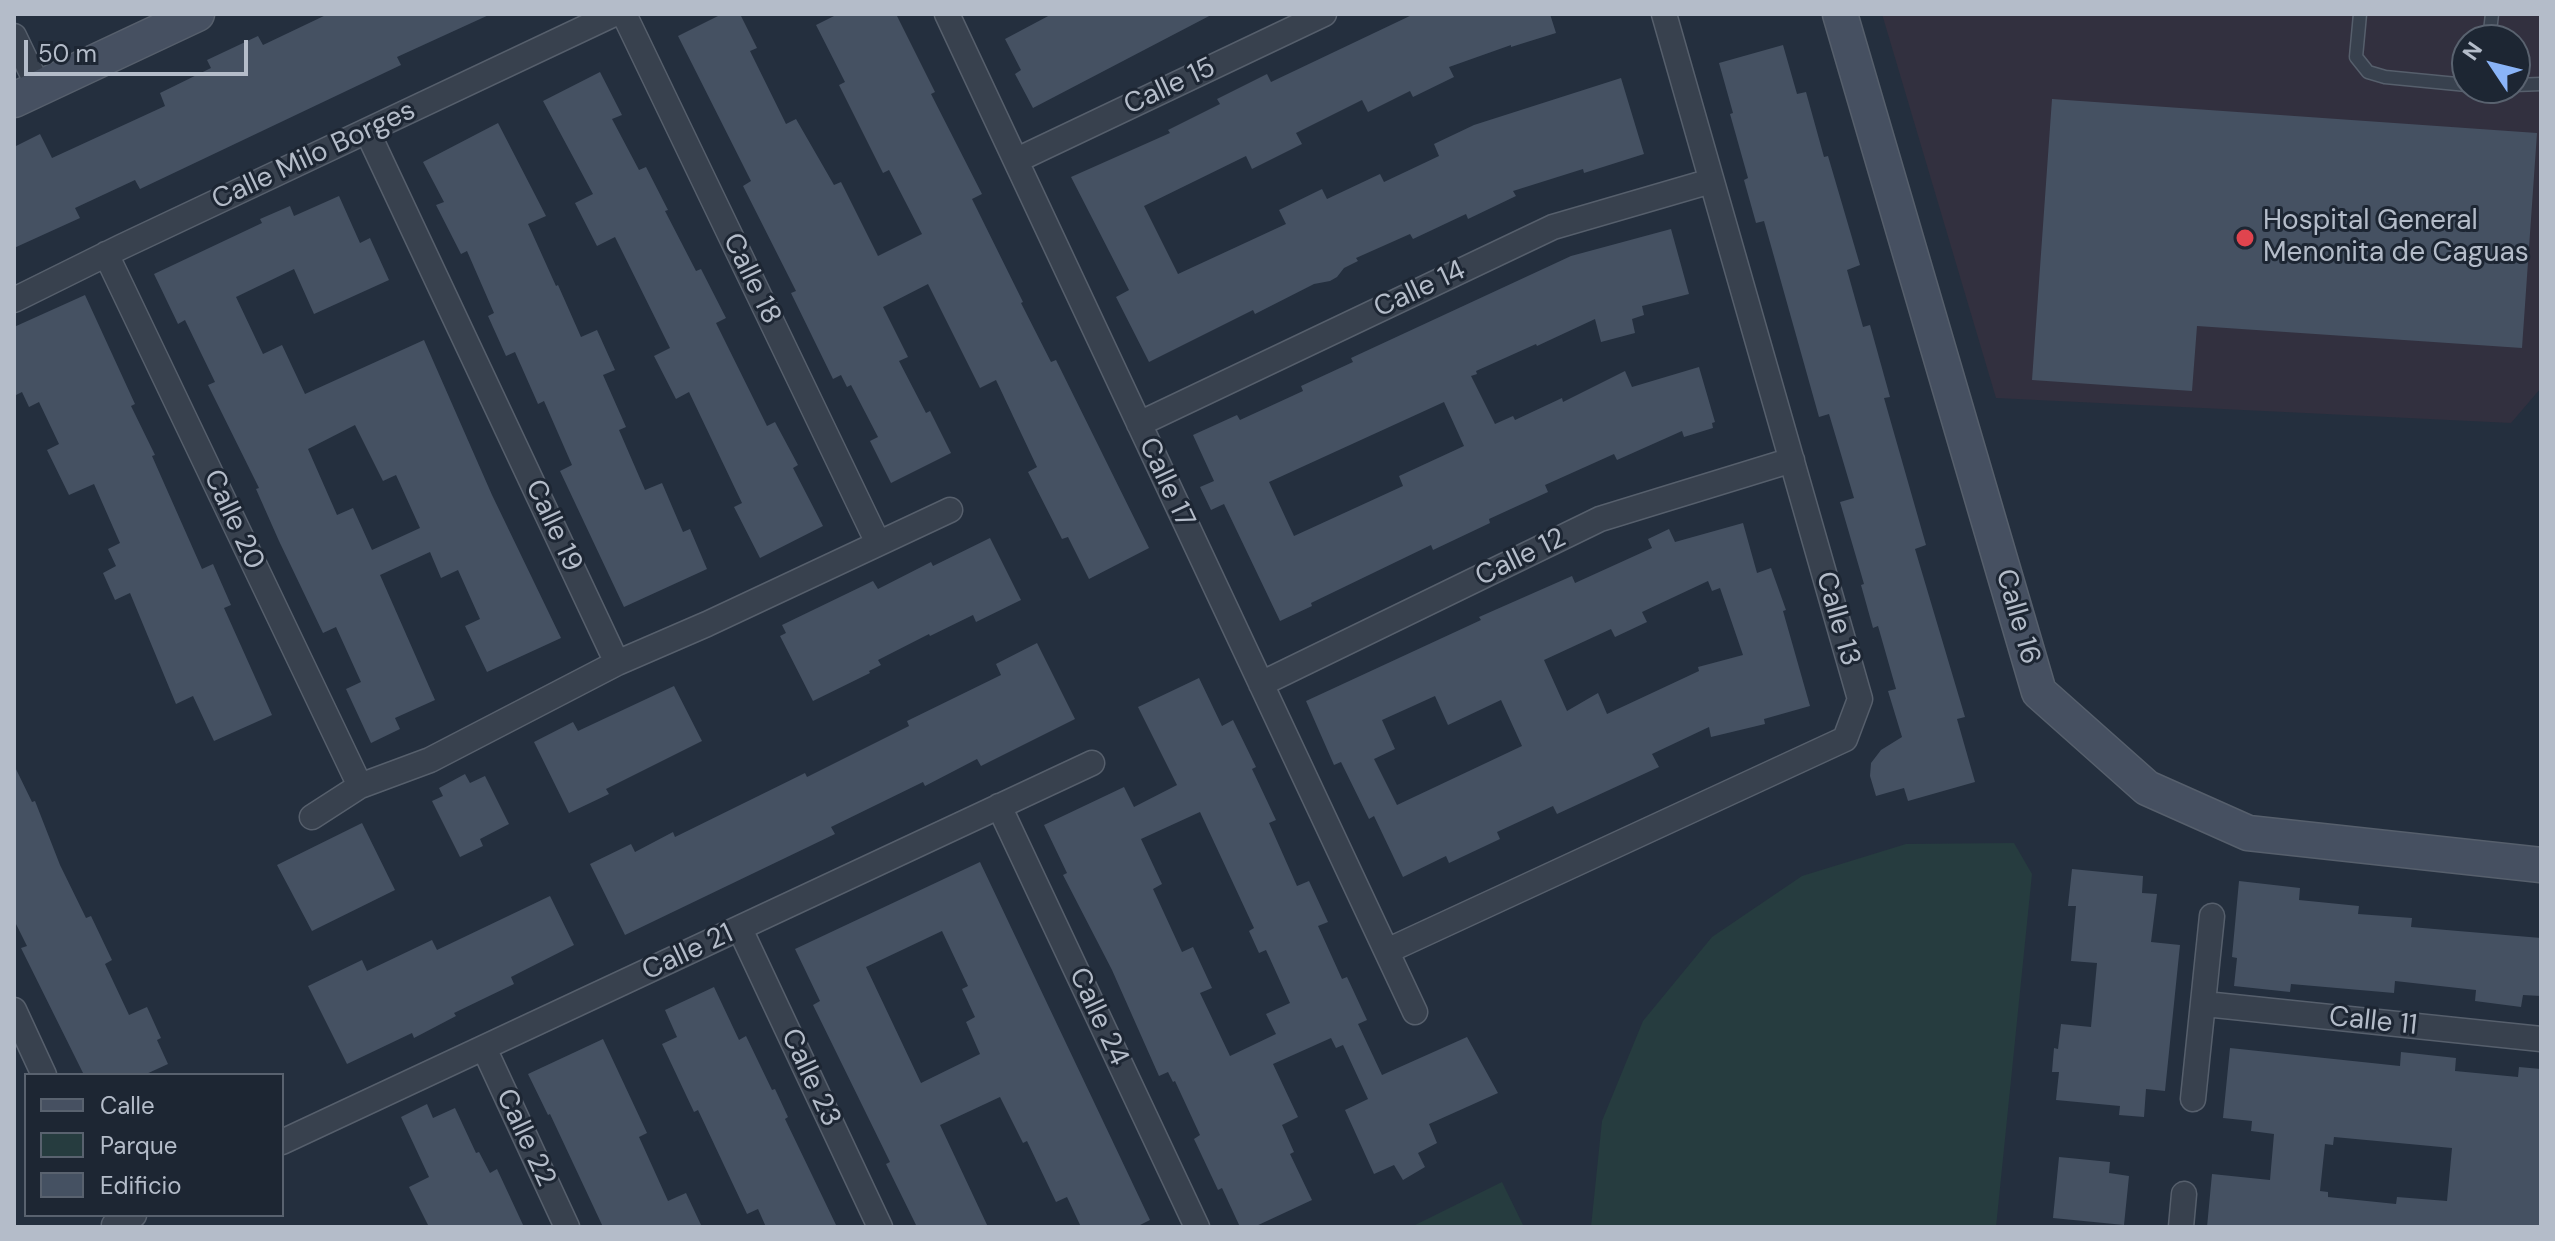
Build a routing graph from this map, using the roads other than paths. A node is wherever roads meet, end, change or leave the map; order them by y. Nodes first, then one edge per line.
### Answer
1 (197, 14) edge
2 (614, 14) edge
3 (624, 14) edge
4 (947, 14) edge
5 (1324, 14) edge
6 (1664, 14) edge
7 (1840, 14) edge
8 (2360, 14) edge
9 (14, 36) edge
10 (2451, 83) edge
11 (26, 94) edge
12 (367, 131) junction
13 (1017, 160) junction
14 (1711, 181) junction
15 (106, 254) junction
16 (14, 300) edge
17 (1139, 424) junction
18 (1792, 460) junction
19 (950, 510) dead end
20 (878, 543) junction
21 (617, 663) junction
22 (1261, 684) junction
23 (1092, 763) dead end
24 (360, 786) junction
25 (999, 806) junction
26 (312, 817) dead end
27 (2541, 865) edge
28 (2212, 916) dead end
29 (740, 929) junction
30 (1387, 951) junction
31 (2205, 1004) junction
32 (14, 1010) edge
33 (1415, 1012) dead end
34 (2541, 1039) edge
35 (484, 1048) junction
36 (43, 1073) edge
37 (2193, 1099) dead end
38 (284, 1141) edge
39 (2184, 1194) dead end
40 (567, 1227) edge
41 (880, 1227) edge
42 (1197, 1227) edge
43 (2181, 1227) edge

1 - 11 street
2 - 12 street, Calle Milo Borges
3 - 20 street, Calle 18
4 - 13 street, Calle 17
5 - 13 street, Calle 15
6 - 14 street, Calle 13
7 - 27 street, Calle 16
8 - 10 lane
9 - 11 street
12 - 15 street, Calle Milo Borges
12 - 21 street, Calle 19
13 - 17 street, Calle 17
14 - 17 street, Calle 14
14 - 18 street, Calle 13
15 - 16 street, Calle Milo Borges
15 - 24 street, Calle 20
17 - 22 street, Calle 17
18 - 22 street, Calle 12
18 - 30 street, Calle 13
19 - 20 street
20 - 21 street
21 - 24 street
22 - 30 street, Calle 17
23 - 25 street, Calle 21
24 - 26 street
25 - 29 street, Calle 21
25 - 42 street, Calle 24
28 - 31 street
29 - 35 street, Calle 21
29 - 41 street, Calle 23
30 - 33 street, Calle 17
31 - 34 street, Calle 11
31 - 37 street
32 - 36 street
35 - 38 street, Calle 21
35 - 40 street, Calle 22
39 - 43 street

